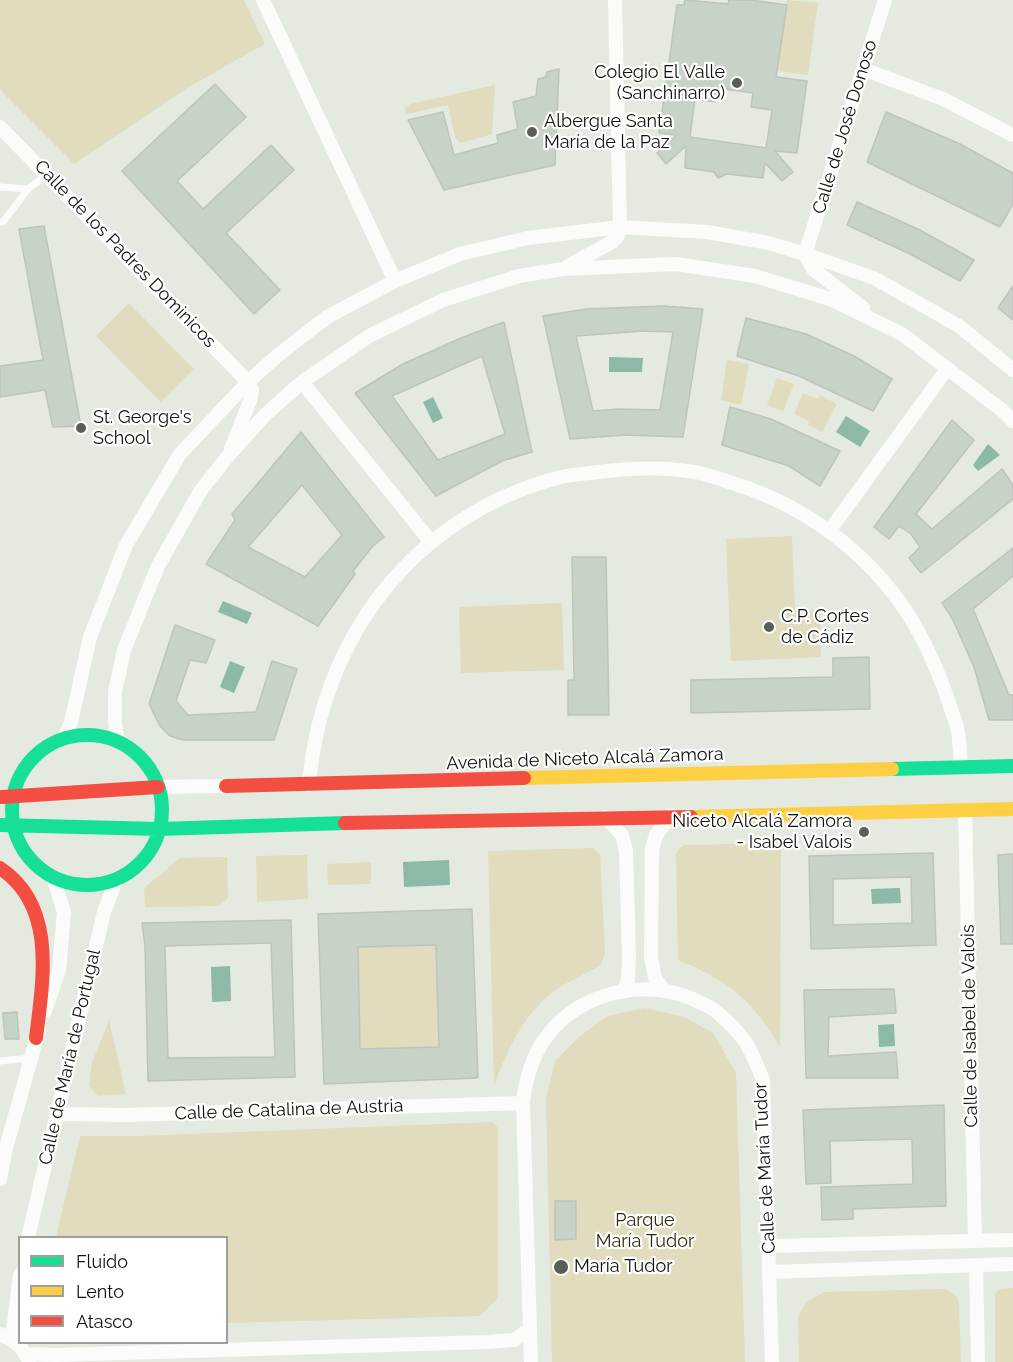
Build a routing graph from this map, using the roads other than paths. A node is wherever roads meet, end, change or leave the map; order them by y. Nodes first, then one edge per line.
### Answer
1 (263, 0) edge
2 (615, 0) edge
3 (885, 0) edge
4 (863, 69) junction
5 (0, 126) edge
6 (1013, 135) edge
7 (47, 174) junction
8 (0, 187) edge
9 (28, 189) junction
10 (0, 222) edge
11 (620, 227) junction
12 (806, 254) junction
13 (563, 269) junction
14 (395, 281) junction
15 (902, 334) junction
16 (947, 369) junction
17 (1013, 370) edge
18 (248, 382) junction
19 (302, 382) junction
20 (1013, 421) edge
21 (228, 456) junction
22 (830, 530) junction
23 (431, 542) junction
24 (64, 738) junction
25 (118, 741) junction
26 (1013, 766) edge
27 (961, 767) junction
28 (309, 785) junction
29 (158, 787) junction
30 (6, 798) edge
31 (1013, 809) edge
32 (965, 811) junction
33 (670, 816) junction
34 (605, 817) junction
35 (7, 826) edge
36 (159, 830) junction
37 (0, 868) edge
38 (53, 877) junction
39 (117, 878) junction
40 (663, 989) junction
41 (624, 991) junction
42 (36, 1038) junction
43 (33, 1058) junction
44 (0, 1061) edge
45 (523, 1104) junction
46 (56, 1114) junction
47 (0, 1179) edge
48 (28, 1236) edge
49 (975, 1240) junction
50 (1013, 1240) edge
51 (770, 1246) junction
52 (1013, 1264) edge
53 (976, 1265) junction
54 (770, 1272) junction
55 (18, 1284) edge
56 (530, 1329) junction
57 (6, 1336) edge
58 (27, 1358) edge
59 (531, 1362) edge
60 (772, 1362) edge
61 (978, 1362) edge

1 - 14 street
2 - 11 street
3 - 4 street, Calle de José Donoso
4 - 6 street
4 - 12 street, Calle de José Donoso
5 - 7 street, Calle de los Padres Dominicos
7 - 9 lane
7 - 18 street, Calle de los Padres Dominicos
8 - 9 lane
9 - 10 lane
11 - 12 street
11 - 13 street
11 - 14 street
12 - 15 street
12 - 17 street
13 - 15 street
13 - 19 street
14 - 18 street
15 - 16 street
16 - 20 street
16 - 22 street
18 - 21 street
18 - 24 street
19 - 21 street
19 - 23 street
21 - 25 street
22 - 23 street
22 - 27 street
23 - 28 street
24 - 25 street
24 - 30 street
25 - 29 street
26 - 27 street, Avenida de Niceto Alcalá Zamora
27 - 28 street, Avenida de Niceto Alcalá Zamora
28 - 29 street, Avenida de Niceto Alcalá Zamora
29 - 30 street, Avenida de Niceto Alcalá Zamora
29 - 36 street
30 - 35 street
31 - 32 street
32 - 33 street
32 - 49 street, Calle de Isabel de Valois
33 - 34 street
33 - 40 street
34 - 36 street
34 - 41 street
35 - 36 street
35 - 38 street
36 - 39 street
37 - 42 street
38 - 39 street
38 - 42 street, Calle de María de Portugal
39 - 46 street, Calle de María de Portugal
40 - 41 street, Calle de María Tudor
40 - 51 street, Calle de María Tudor
41 - 45 street, Calle de María Tudor
42 - 43 street, Calle de María de Portugal
43 - 44 lane
43 - 47 street, Calle de María de Portugal
45 - 46 street, Calle de Catalina de Austria
45 - 56 street, Calle de María Tudor
46 - 48 street, Calle de María de Portugal
49 - 50 street
49 - 51 street
51 - 54 street, Calle de María Tudor
52 - 53 street
53 - 54 street
53 - 61 street
54 - 60 street, Calle de María Tudor
55 - 57 street
56 - 58 street
56 - 59 street, Calle de María Tudor
57 - 58 street

